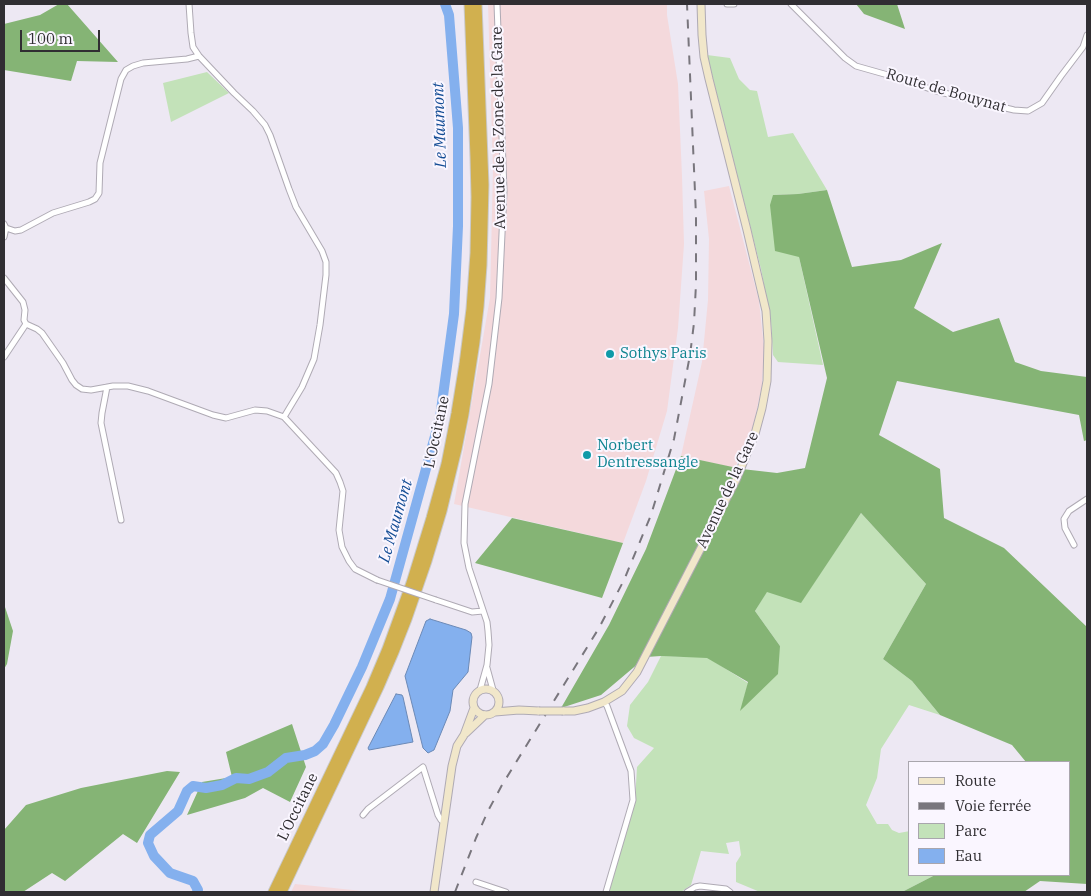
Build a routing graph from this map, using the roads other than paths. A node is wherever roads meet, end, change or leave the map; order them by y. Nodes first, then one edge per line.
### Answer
1 (189, 4) edge
2 (469, 4) edge
3 (477, 4) edge
4 (497, 4) edge
5 (701, 4) edge
6 (727, 4) edge
7 (734, 4) edge
8 (792, 4) edge
9 (1087, 35) edge
10 (199, 56) junction
11 (5, 226) edge
12 (4, 237) edge
13 (4, 278) edge
14 (26, 324) junction
15 (4, 358) edge
16 (108, 387) junction
17 (284, 416) junction
18 (1087, 498) edge
19 (121, 520) dead end
20 (1074, 545) dead end
21 (484, 611) junction
22 (487, 665) junction
23 (480, 690) junction
24 (493, 690) junction
25 (499, 701) junction
26 (604, 702) junction
27 (474, 708) junction
28 (519, 710) junction
29 (495, 712) junction
30 (485, 715) junction
31 (464, 735) junction
32 (363, 815) dead end
33 (443, 821) junction
34 (476, 882) dead end
35 (273, 892) edge
36 (282, 892) edge
37 (434, 892) edge
38 (506, 892) edge
39 (606, 892) edge
40 (687, 892) edge
41 (730, 892) edge

1 - 10 street
2 - 35 highway, L'Occitane
3 - 36 highway, L'Occitane
4 - 21 street, Avenue de la Zone de la Gare
5 - 26 street, Avenue de la Gare
6 - 7 street
8 - 9 street, Route de Bouynat
10 - 11 street
10 - 17 street
11 - 12 street
13 - 14 street
14 - 15 street
14 - 16 street
16 - 17 street
16 - 19 street
17 - 21 street, bridge
18 - 20 street
21 - 22 street, Avenue de la Zone de la Gare
22 - 23 street, Avenue de la Zone de la Gare
22 - 24 street, Avenue de la Zone de la Gare
23 - 24 street
23 - 27 street
24 - 25 street
25 - 28 street
25 - 29 street
26 - 28 street, Avenue de la Gare, bridge
26 - 39 street
27 - 30 street
27 - 31 street
28 - 29 street
29 - 30 street
30 - 31 street
31 - 33 street
32 - 33 street
33 - 37 street
34 - 38 street
40 - 41 street

